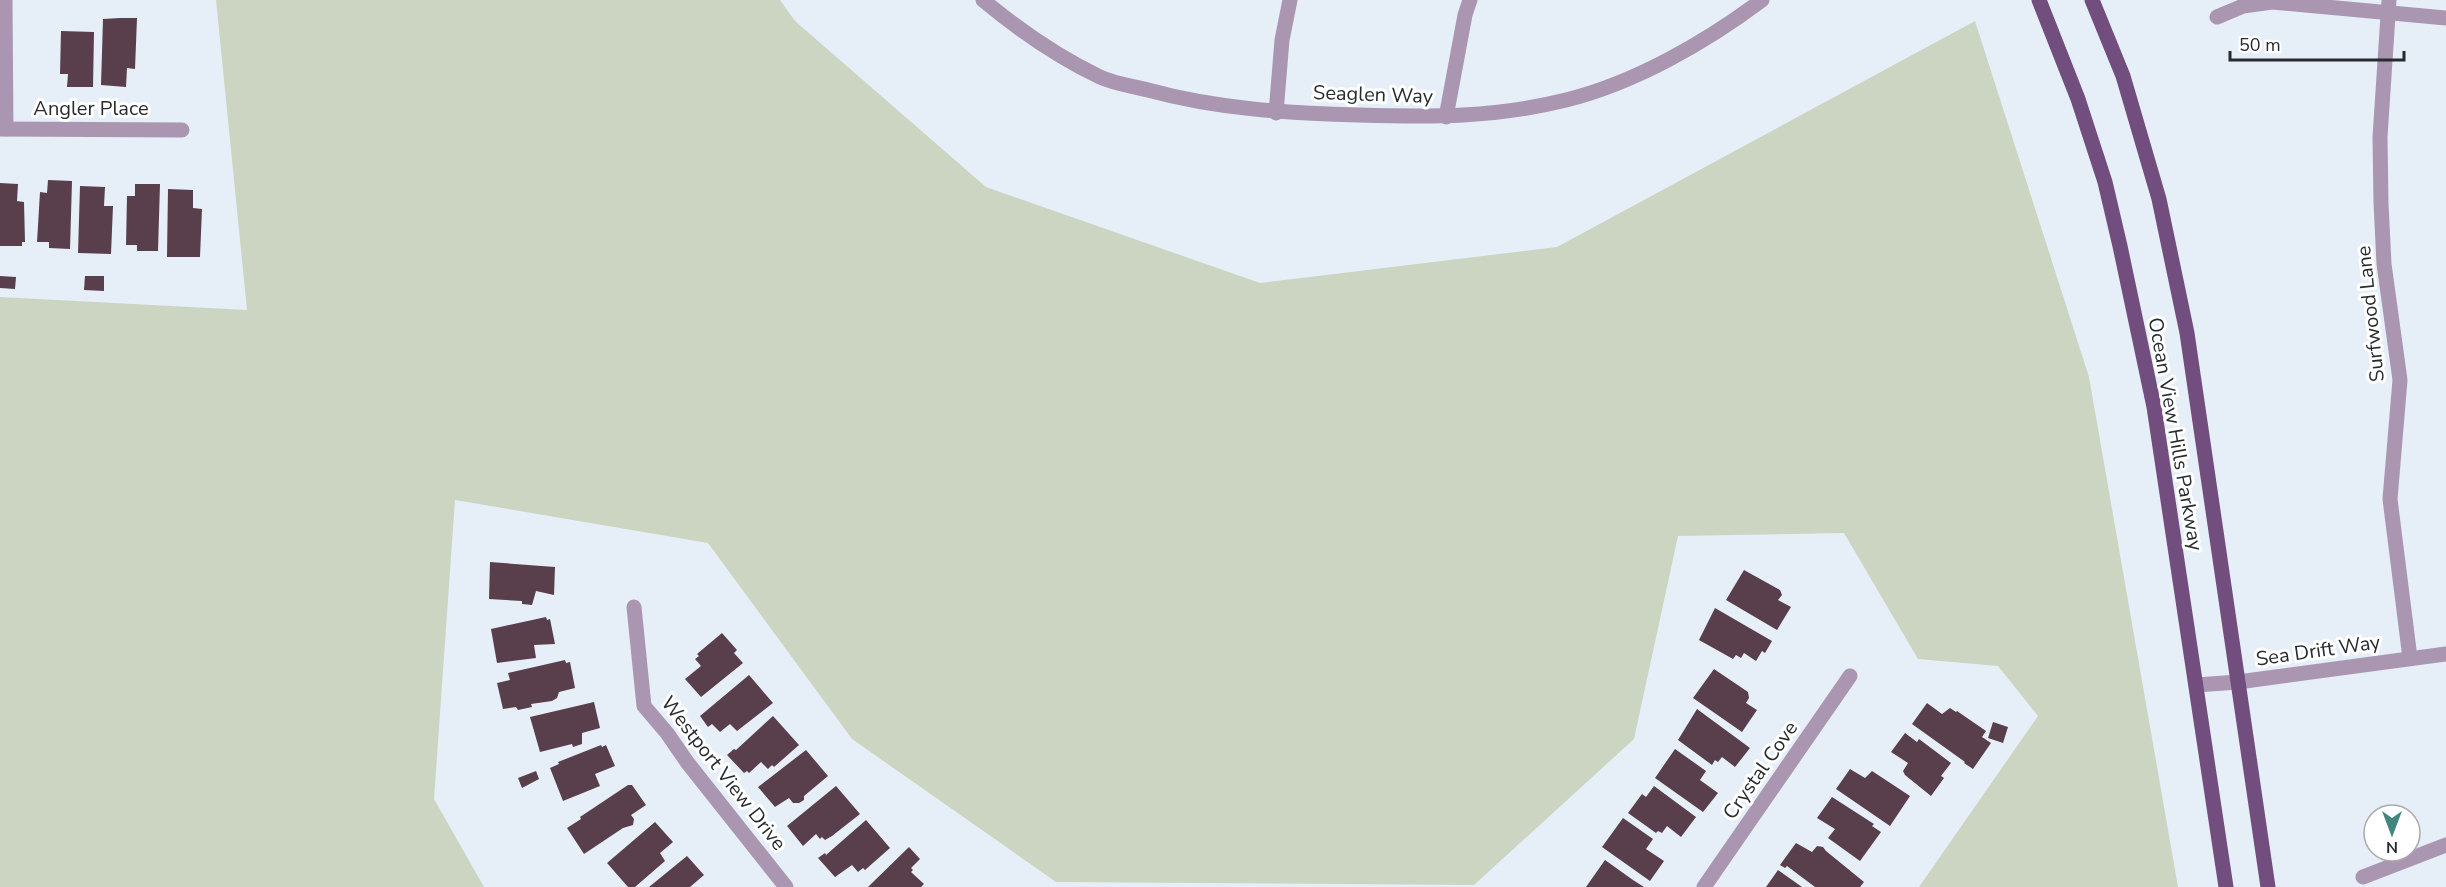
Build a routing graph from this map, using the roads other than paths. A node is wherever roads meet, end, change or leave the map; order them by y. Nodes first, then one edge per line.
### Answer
1 (5, 0) edge
2 (983, 0) edge
3 (1290, 0) edge
4 (1470, 0) edge
5 (1762, 0) edge
6 (2039, 0) edge
7 (2092, 0) edge
8 (2389, 7) edge
9 (2217, 17) dead end
10 (2446, 18) edge
11 (1276, 113) junction
12 (1446, 117) junction
13 (3, 129) edge
14 (182, 130) dead end
15 (634, 607) dead end
16 (2446, 654) edge
17 (2410, 658) junction
18 (1850, 676) dead end
19 (2238, 682) junction
20 (2196, 685) junction
21 (2446, 845) edge
22 (2363, 877) dead end
23 (786, 887) edge
24 (1704, 887) edge
25 (2226, 887) edge
26 (2268, 887) edge

1 - 13 street
2 - 11 street, Seaglen Way
3 - 11 street
4 - 12 street
5 - 12 street, Seaglen Way
6 - 20 main road, Ocean View Hills Parkway
7 - 19 main road, Ocean View Hills Parkway
8 - 9 street
8 - 10 street
8 - 17 street, Surfwood Lane
11 - 12 street, Seaglen Way
13 - 14 street, Angler Place
15 - 23 street, Westport View Drive
16 - 17 street, Sea Drift Way
17 - 19 street, Sea Drift Way
18 - 24 street, Crystal Cove
19 - 20 street, Sea Drift Way
19 - 26 main road, Ocean View Hills Parkway
20 - 25 main road, Ocean View Hills Parkway
21 - 22 street

